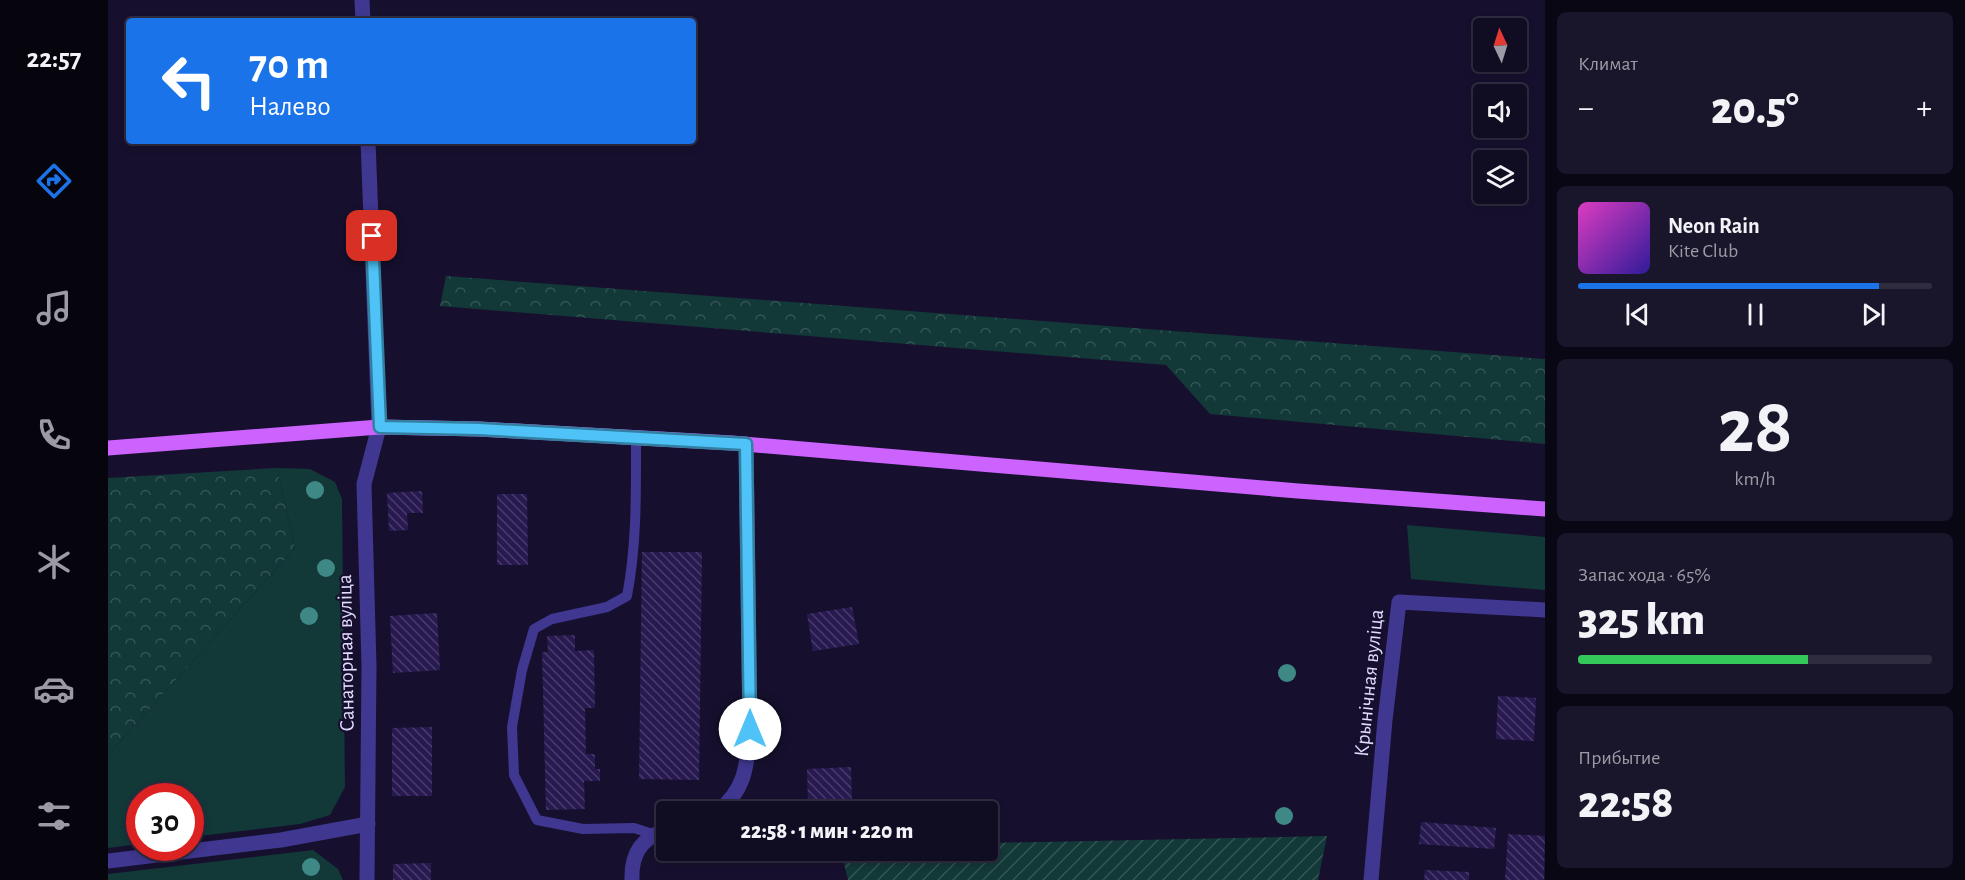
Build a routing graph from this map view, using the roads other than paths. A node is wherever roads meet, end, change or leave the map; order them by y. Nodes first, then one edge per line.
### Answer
1 (362, 0) edge
2 (363, 18) edge
3 (368, 144) edge
4 (380, 427) junction
5 (636, 438) junction
6 (746, 444) junction
7 (108, 448) edge
8 (1545, 509) edge
9 (1545, 610) edge
10 (731, 801) edge
11 (368, 824) junction
12 (656, 831) edge
13 (656, 835) edge
14 (108, 861) edge
15 (367, 880) edge
16 (632, 880) edge
17 (1371, 880) edge

1 - 2 street
3 - 4 street, Санаторная вуліца
4 - 5 main road
4 - 7 main road
4 - 11 street, Санаторная вуліца
5 - 6 main road
5 - 12 lane
6 - 8 main road
6 - 10 street
9 - 17 street, Крынічная вуліца
11 - 14 street
11 - 15 street, Санаторная вуліца
13 - 16 street

